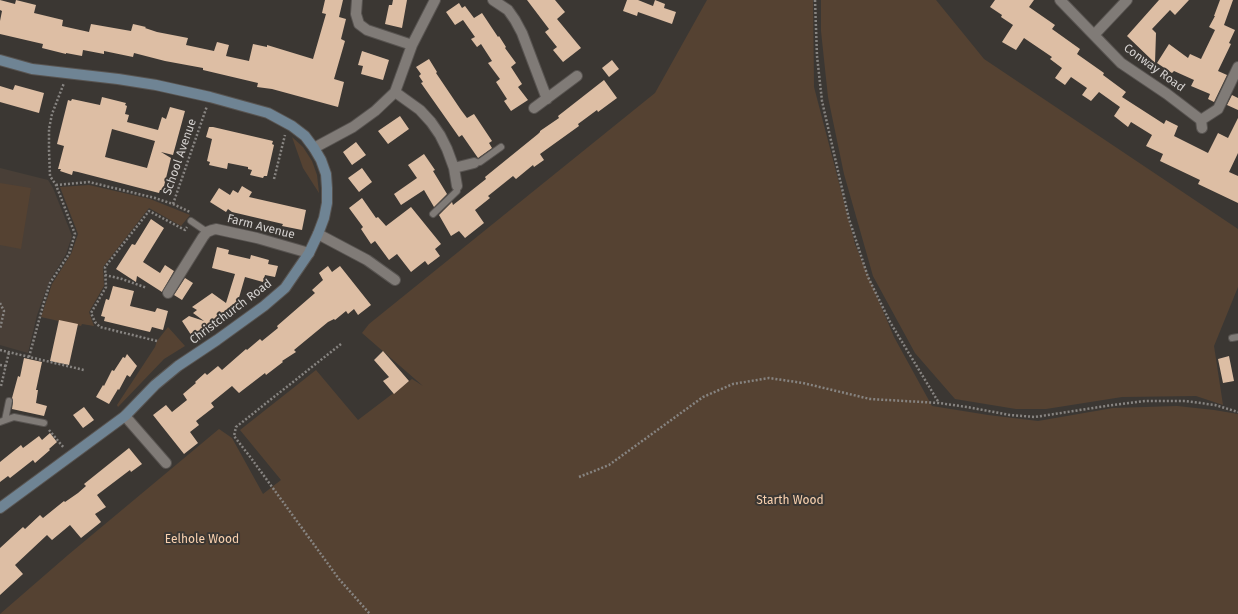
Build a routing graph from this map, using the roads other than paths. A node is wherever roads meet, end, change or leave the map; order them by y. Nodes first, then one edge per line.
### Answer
1 (357, 0) edge
2 (435, 0) edge
3 (493, 0) edge
4 (1060, 0) edge
5 (1127, 0) edge
6 (1094, 35) junction
7 (412, 46) junction
8 (0, 60) edge
9 (1238, 66) edge
10 (577, 76) dead end
11 (395, 92) junction
12 (547, 99) junction
13 (534, 108) dead end
14 (501, 147) dead end
15 (314, 148) junction
16 (474, 163) joint
17 (454, 168) junction
18 (457, 186) joint
19 (433, 214) dead end
20 (191, 221) road end
21 (207, 232) junction
22 (318, 234) junction
23 (309, 253) junction
24 (396, 280) dead end
25 (168, 293) dead end
26 (9, 401) dead end
27 (125, 416) junction
28 (3, 421) edge
29 (44, 423) road end
30 (166, 463) dead end
31 (1, 506) edge

1 - 7 street
2 - 7 street
3 - 12 street
4 - 6 street, Conway Road
5 - 6 street
6 - 9 street, Conway Road
7 - 11 street
8 - 15 street, Christchurch Road
10 - 12 street
11 - 15 street
11 - 17 street
12 - 13 street
14 - 16 lane
15 - 22 street, Christchurch Road
16 - 17 street
17 - 18 street
18 - 19 lane
20 - 21 lane
21 - 23 street, Farm Avenue
21 - 25 street
22 - 23 street, Christchurch Road
22 - 24 street
23 - 27 street, Christchurch Road
26 - 28 lane
27 - 30 street
27 - 31 street, Christchurch Road
28 - 29 lane

